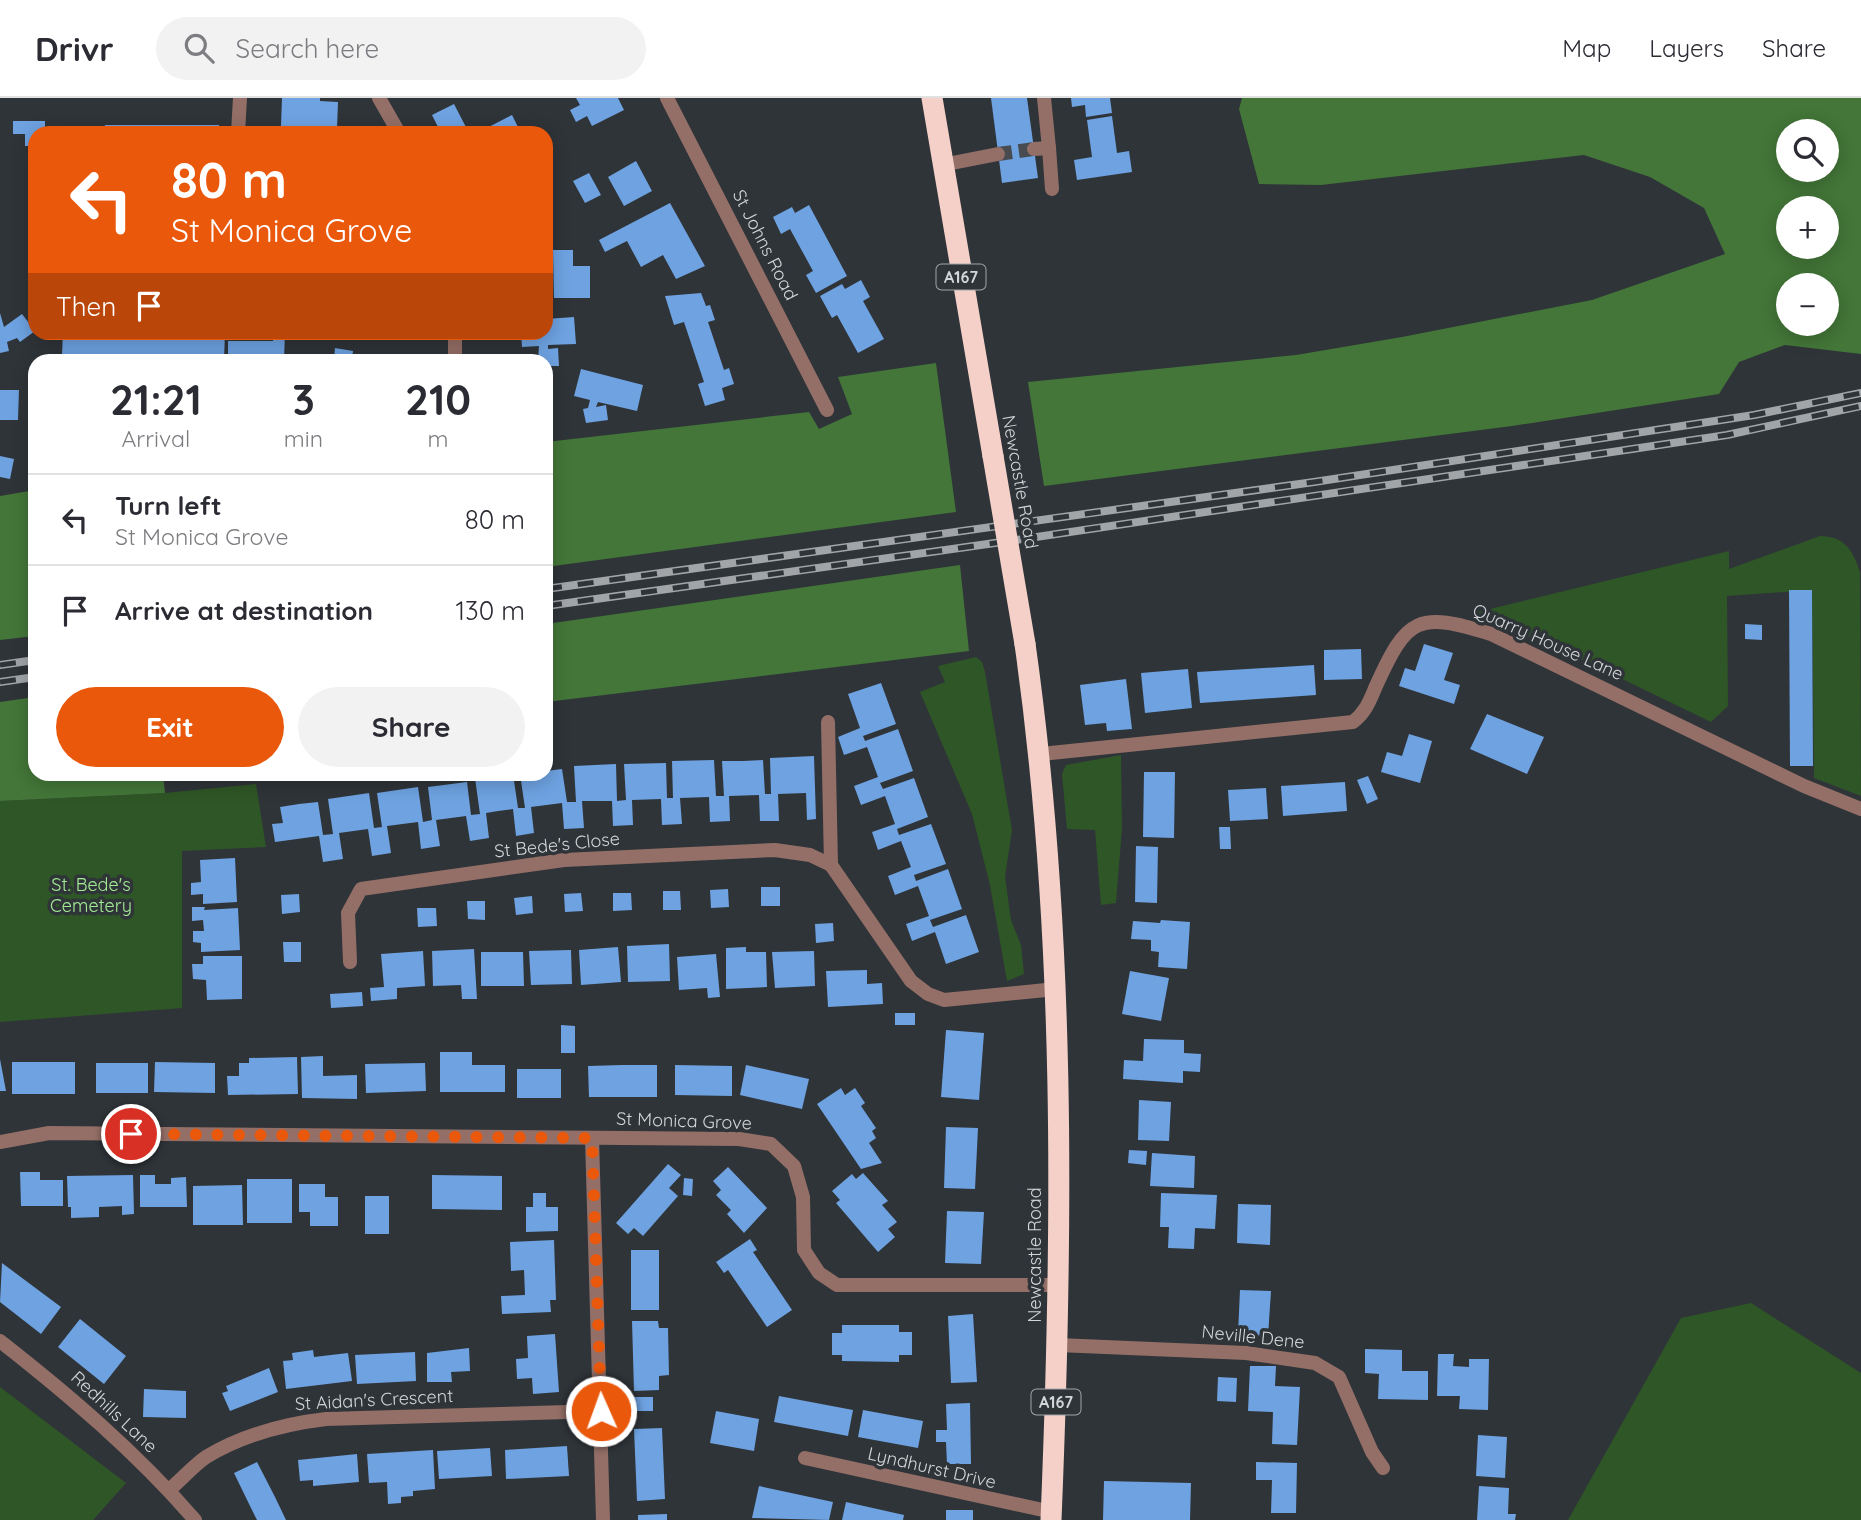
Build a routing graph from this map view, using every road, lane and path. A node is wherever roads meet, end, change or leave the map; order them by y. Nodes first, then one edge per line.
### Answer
1 (240, 98) edge
2 (379, 98) edge
3 (667, 98) edge
4 (932, 98) edge
5 (1044, 98) edge
6 (239, 126) edge
7 (395, 126) edge
8 (998, 154) tunnel mouth
9 (942, 165) junction
10 (1052, 189) dead end
11 (827, 410) dead end
12 (828, 722) dead end
13 (1041, 754) junction
14 (1861, 809) edge
15 (831, 865) junction
16 (350, 962) dead end
17 (1056, 989) junction
18 (592, 1138) junction
19 (0, 1142) edge
20 (1058, 1285) junction
21 (0, 1340) edge
22 (1058, 1345) junction
23 (601, 1411) junction
24 (805, 1458) dead end
25 (1383, 1468) dead end
26 (169, 1490) junction
27 (1051, 1516) edge
28 (195, 1520) edge
29 (604, 1520) edge

1 - 6 street
2 - 7 street
3 - 11 street, St Johns Road
4 - 9 highway, Newcastle Road / A167
5 - 10 street
8 - 9 street
9 - 13 highway, Newcastle Road / A167, bridge
12 - 15 street
13 - 14 street, Quarry House Lane
13 - 17 highway, Newcastle Road / A167
15 - 16 street, St Bede's Close
15 - 17 street
17 - 20 highway, Newcastle Road / A167
18 - 19 street, St Monica Grove
18 - 20 street, St Monica Grove
18 - 23 street
20 - 22 highway, Newcastle Road / A167
21 - 26 street, Redhills Lane
22 - 25 street, Neville Dene
22 - 27 highway, Newcastle Road / A167
23 - 26 street, St Aidan's Crescent
23 - 29 street
24 - 27 street, Lyndhurst Drive
26 - 28 street, Redhills Lane

